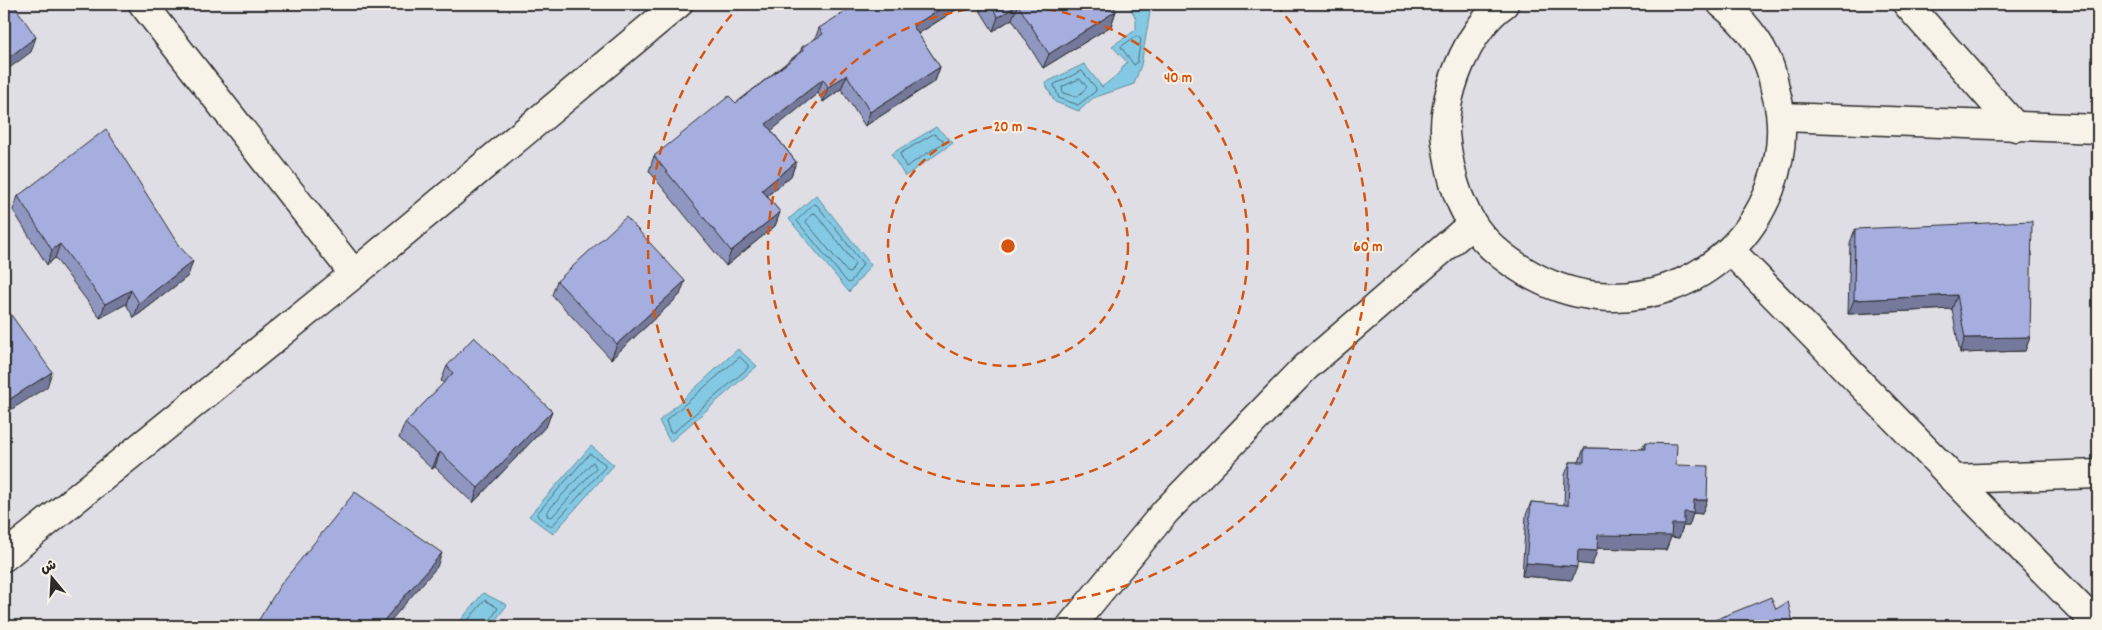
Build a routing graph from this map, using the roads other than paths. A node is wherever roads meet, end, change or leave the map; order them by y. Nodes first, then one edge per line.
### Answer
1 (143, 4) edge
2 (678, 4) edge
3 (1722, 4) edge
4 (1907, 4) edge
5 (1499, 5) edge
6 (1782, 117) junction
7 (2016, 127) junction
8 (2098, 129) edge
9 (1472, 224) junction
10 (1731, 251) junction
11 (354, 274) junction
12 (2098, 474) edge
13 (1953, 479) junction
14 (4, 557) edge
15 (1071, 626) edge
16 (2098, 626) edge

1 - 11 street
2 - 11 street
3 - 6 street
4 - 7 street
5 - 9 street
6 - 7 street
6 - 10 street
7 - 8 street
9 - 10 street
9 - 15 street
10 - 13 street
11 - 14 street
12 - 13 street
13 - 16 street

